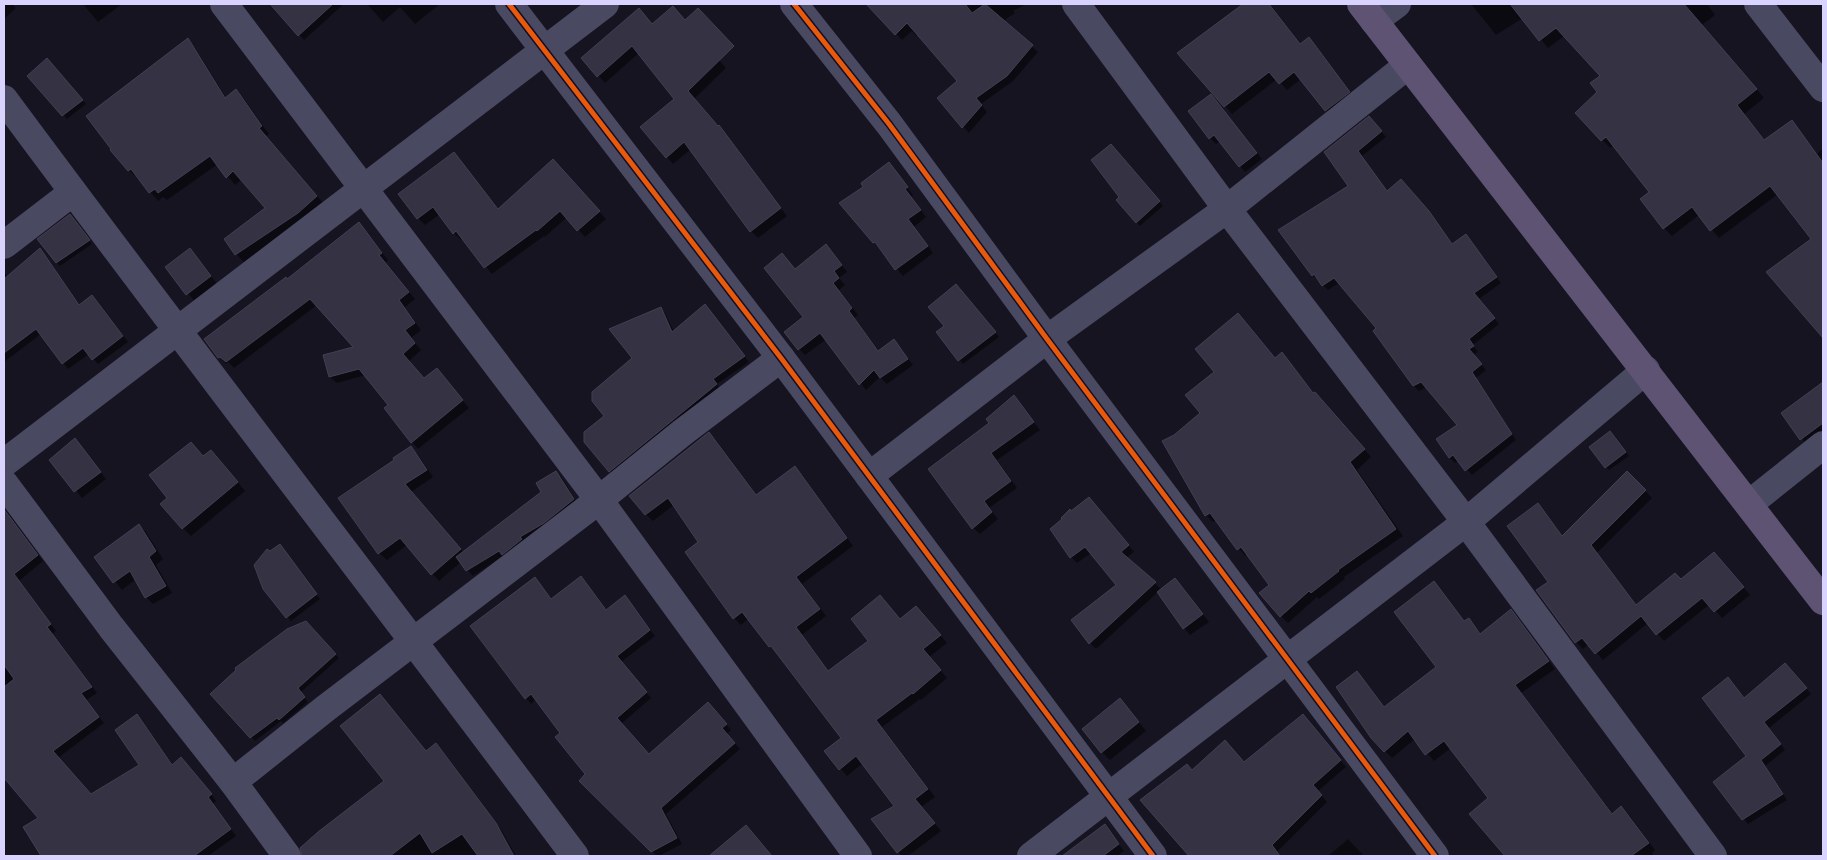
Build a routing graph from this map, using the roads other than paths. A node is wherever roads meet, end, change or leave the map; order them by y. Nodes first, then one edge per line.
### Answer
1 (224, 4) edge
2 (509, 4) edge
3 (605, 4) edge
4 (794, 4) edge
5 (1076, 4) edge
6 (1397, 4) edge
7 (1758, 4) edge
8 (1367, 12) edge
9 (545, 50) junction
10 (1408, 65) junction
11 (1823, 88) edge
12 (4, 99) edge
13 (364, 189) junction
14 (73, 192) junction
15 (1227, 209) junction
16 (4, 245) edge
17 (177, 332) junction
18 (1047, 339) junction
19 (781, 358) junction
20 (1646, 370) junction
21 (1823, 445) edge
22 (4, 463) edge
23 (869, 476) junction
24 (4, 483) edge
25 (599, 500) junction
26 (1750, 504) junction
27 (1466, 522) junction
28 (1823, 601) edge
29 (415, 641) junction
30 (1287, 659) junction
31 (233, 782) junction
32 (1108, 797) junction
33 (287, 856) edge
34 (575, 856) edge
35 (858, 856) edge
36 (1031, 856) edge
37 (1153, 856) edge
38 (1434, 856) edge
39 (1713, 856) edge

1 - 13 street
2 - 9 street
3 - 9 street
4 - 18 street
5 - 15 street
6 - 8 street
7 - 11 street
8 - 10 main road
9 - 13 street
9 - 19 street
10 - 15 street
10 - 20 main road
12 - 14 street
13 - 17 street
13 - 25 street
14 - 16 street
14 - 17 street
15 - 18 street
15 - 27 street
17 - 22 street
17 - 29 street
18 - 23 street
18 - 30 street
19 - 23 street
19 - 25 street
20 - 26 main road
20 - 27 street
21 - 26 street
23 - 32 street
24 - 31 street
25 - 29 street
25 - 35 street
26 - 28 main road
27 - 30 street
27 - 39 street
29 - 31 street
29 - 34 street
30 - 32 street
30 - 38 street
31 - 33 street
32 - 36 street
32 - 37 street

